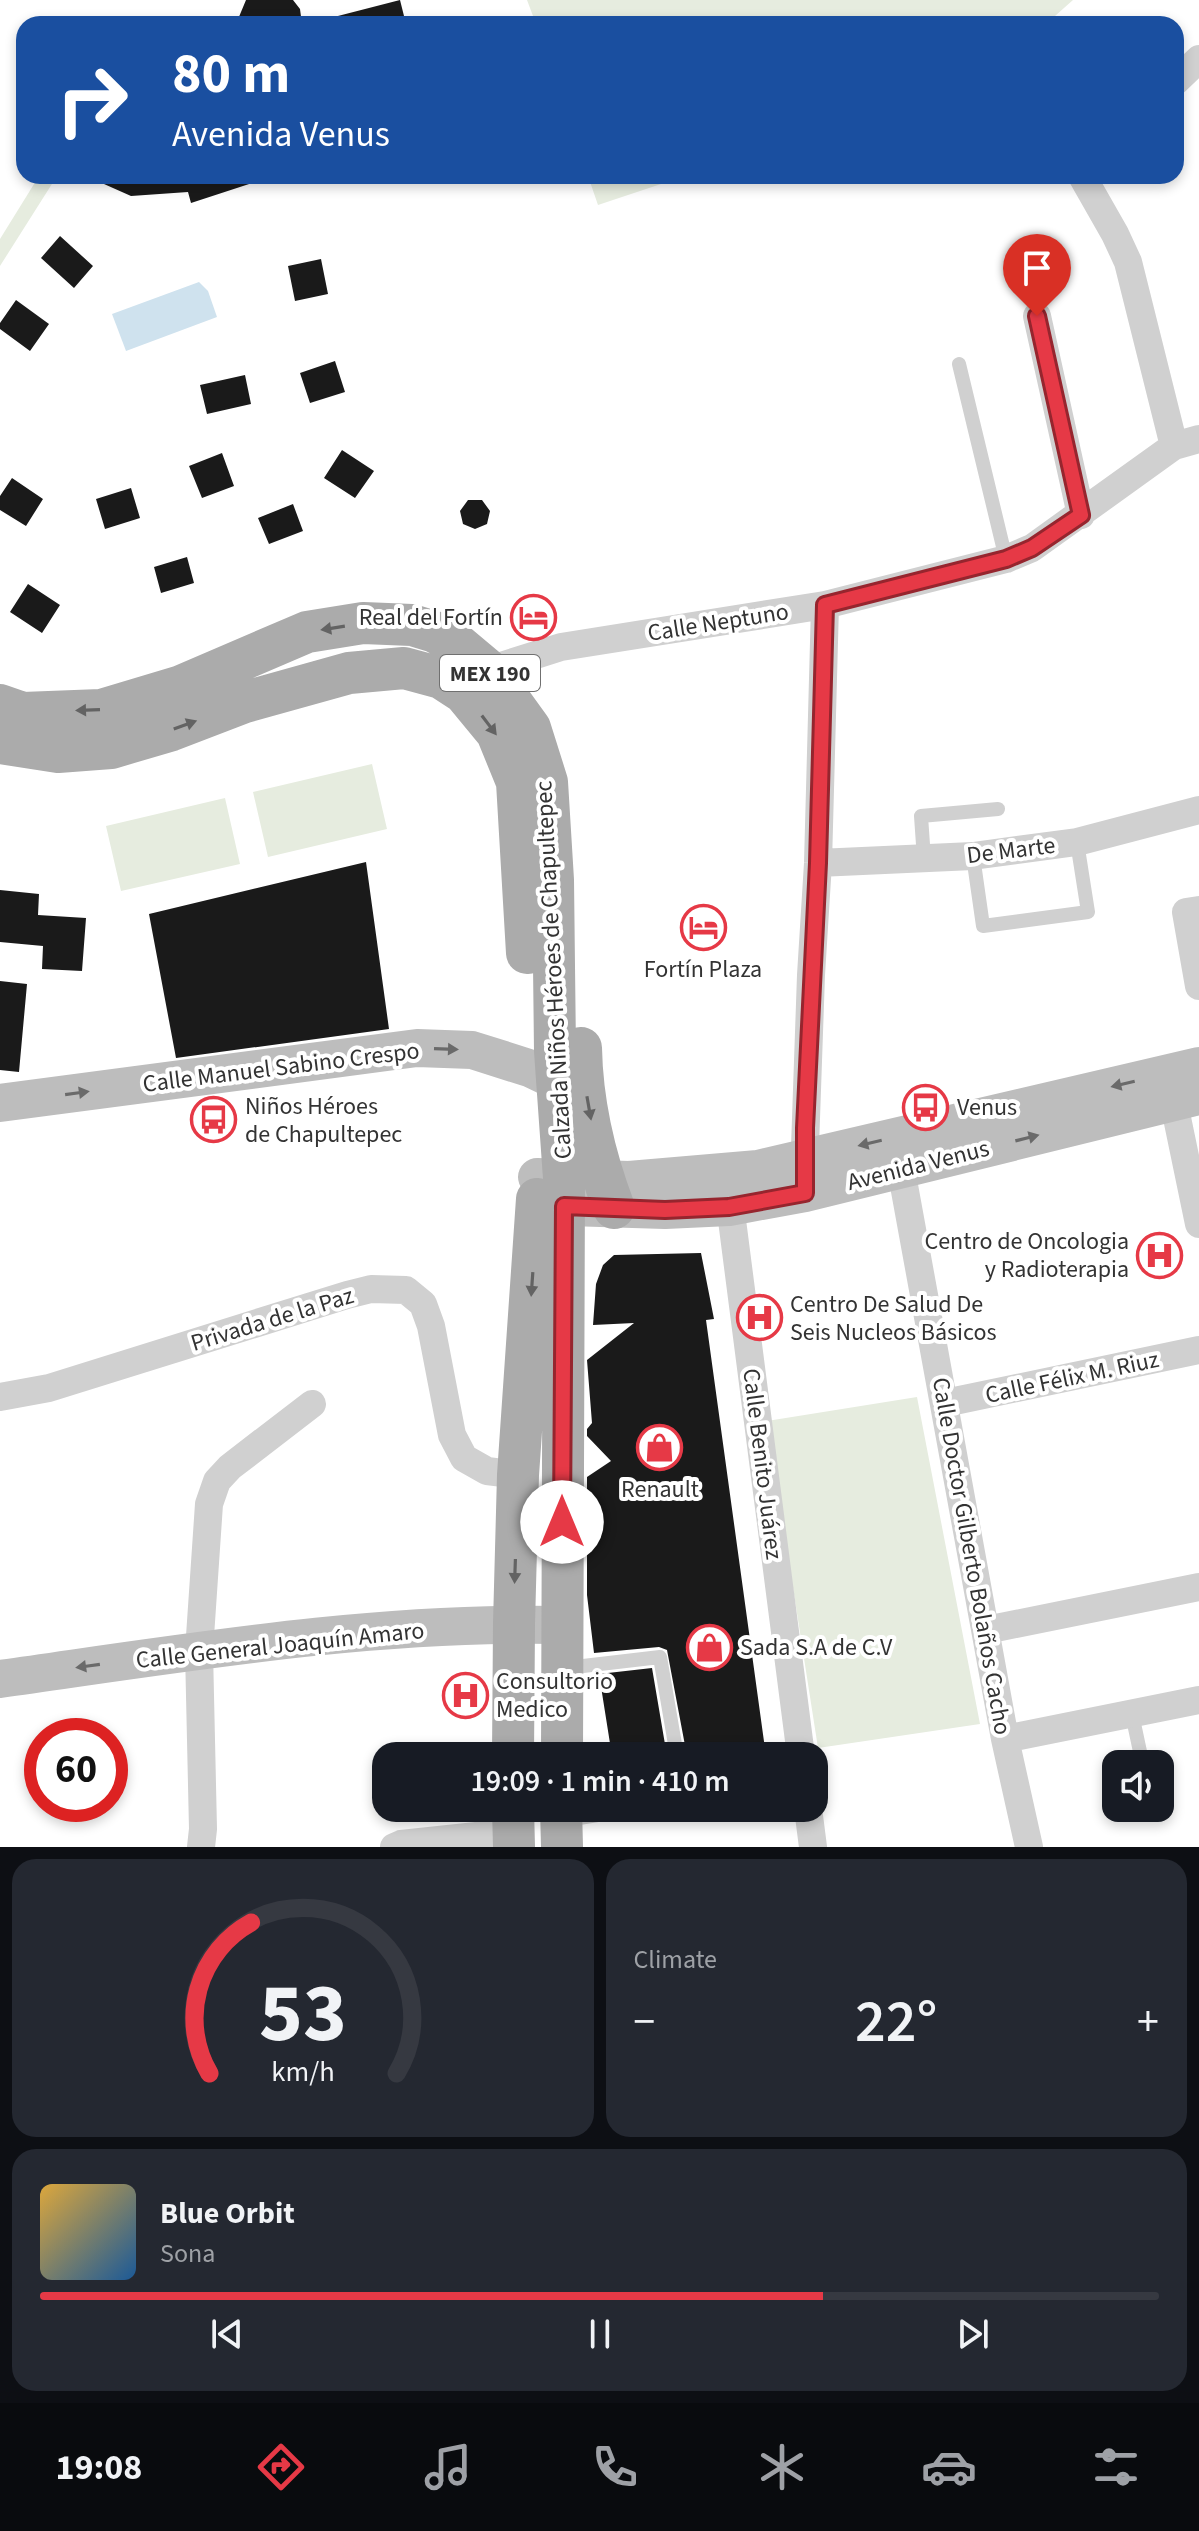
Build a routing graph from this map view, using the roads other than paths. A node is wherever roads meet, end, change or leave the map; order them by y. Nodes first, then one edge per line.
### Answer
1 (1199, 59) edge
2 (1184, 73) edge
3 (1087, 184) edge
4 (1037, 316) dead end
5 (959, 364) dead end
6 (1186, 443) edge
7 (1081, 515) junction
8 (1006, 559) junction
9 (825, 605) junction
10 (486, 658) junction
11 (404, 668) junction
12 (0, 705) edge
13 (0, 743) edge
14 (998, 809) dead end
15 (1199, 810) edge
16 (1077, 842) junction
17 (973, 856) junction
18 (924, 859) junction
19 (818, 863) junction
20 (1199, 910) edge
21 (1199, 986) edge
22 (545, 1075) junction
23 (1185, 1084) edge
24 (0, 1103) edge
25 (901, 1169) junction
26 (804, 1176) junction
27 (728, 1190) junction
28 (570, 1192) junction
29 (1199, 1224) edge
30 (1199, 1350) edge
31 (0, 1397) edge
32 (945, 1403) junction
33 (312, 1404) dead end
34 (518, 1475) junction
35 (1199, 1587) edge
36 (514, 1624) junction
37 (561, 1625) junction
38 (986, 1630) junction
39 (210, 1649) junction
40 (563, 1668) junction
41 (0, 1679) edge
42 (1199, 1700) edge
43 (1132, 1714) junction
44 (1005, 1739) junction
45 (513, 1742) edge
46 (562, 1742) edge
47 (675, 1742) edge
48 (799, 1742) edge
49 (1140, 1750) edge
50 (810, 1822) edge
51 (514, 1829) edge
52 (201, 1847) edge
53 (394, 1847) edge
54 (813, 1847) edge
55 (1029, 1847) edge

1 - 2 street
3 - 6 street
4 - 7 street
5 - 8 lane
6 - 7 street, Calle Neptuno
7 - 8 street, Calle Neptuno
8 - 9 street, Calle Neptuno
9 - 10 street, Calle Neptuno
9 - 19 street
10 - 11 main road
10 -> 12 main road, Calzada Niños Héroes de Chapultepec / MEX 190
10 - 22 main road, Calzada Niños Héroes de Chapultepec / MEX 190
10 -> 28 main road
13 -> 11 main road, Calzada Niños Héroes de Chapultepec / MEX 190
11 -> 22 main road, Calzada Niños Héroes de Chapultepec / MEX 190
14 - 18 lane
15 - 16 street, De Marte
16 - 17 street, De Marte
16 - 17 lane
17 - 18 street, De Marte
18 - 19 street, De Marte
19 - 26 street
20 - 21 street
24 -> 22 street, Calle Manuel Sabino Crespo
22 - 28 main road, Calzada Niños Héroes de Chapultepec / MEX 190
25 -> 23 street, Avenida Venus
23 -> 26 street, Avenida Venus
23 - 29 street
25 - 26 street, Avenida Venus
25 - 32 street, Calle Doctor Gilberto Bolaños Cacho
26 - 27 street, Avenida Venus
27 - 28 street, Avenida Venus
27 - 48 street, Calle Benito Juárez
28 -> 34 main road, Calzada Niños Héroes de Chapultepec / MEX 190
28 - 37 main road, Calzada Niños Héroes de Chapultepec / MEX 190
30 - 32 street, Calle Félix M. Riuz
31 - 34 street, Privada de la Paz
32 - 38 street, Calle Doctor Gilberto Bolaños Cacho
33 - 39 street
34 -> 36 main road, Calzada Niños Héroes de Chapultepec / MEX 190
35 - 38 street
36 - 37 street, Calle General Joaquín Amaro
36 - 39 street, Calle General Joaquín Amaro
36 - 45 main road, Calzada Niños Héroes de Chapultepec / MEX 190
37 - 40 main road, Calzada Niños Héroes de Chapultepec / MEX 190
38 - 44 street, Calle Doctor Gilberto Bolaños Cacho
39 -> 41 street, Calle General Joaquín Amaro
39 - 52 street
40 - 46 main road, Calzada Niños Héroes de Chapultepec / MEX 190
40 - 47 lane
42 - 43 street
43 - 44 street
43 - 49 lane
44 - 55 street, Calle Doctor Gilberto Bolaños Cacho
50 - 54 street
51 - 53 street

